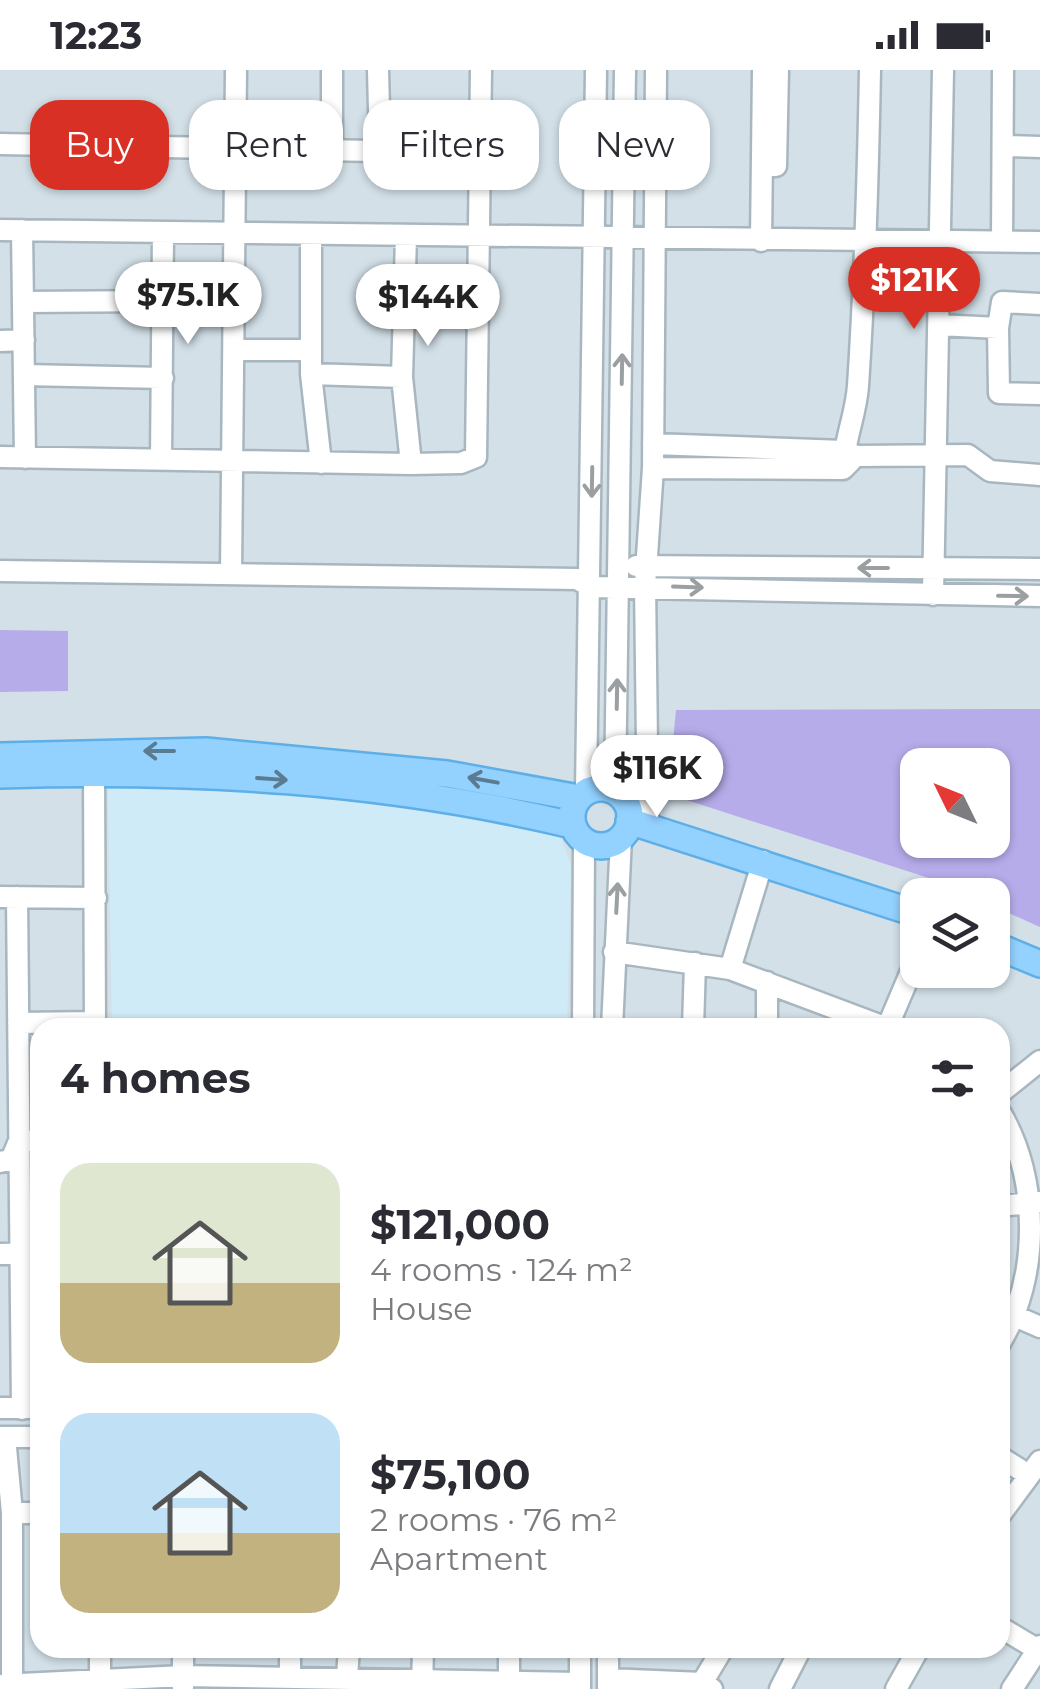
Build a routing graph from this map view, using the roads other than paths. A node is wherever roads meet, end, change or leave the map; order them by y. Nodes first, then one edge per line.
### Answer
1 (236, 70) edge
2 (332, 70) edge
3 (378, 70) edge
4 (481, 70) edge
5 (596, 70) edge
6 (625, 70) edge
7 (656, 70) edge
8 (763, 70) edge
9 (778, 70) edge
10 (870, 70) edge
11 (943, 70) edge
12 (1003, 70) edge
13 (235, 100) edge
14 (332, 100) edge
15 (379, 100) edge
16 (481, 100) edge
17 (0, 144) edge
18 (1006, 146) junction
19 (189, 147) edge
20 (1040, 147) edge
21 (234, 190) edge
22 (482, 190) edge
23 (0, 230) edge
24 (22, 230) junction
25 (163, 233) junction
26 (234, 234) junction
27 (312, 234) junction
28 (406, 236) junction
29 (481, 236) junction
30 (596, 237) junction
31 (623, 238) junction
32 (654, 240) junction
33 (768, 240) junction
34 (867, 242) junction
35 (940, 242) junction
36 (1002, 242) junction
37 (1040, 242) edge
38 (162, 301) junction
39 (23, 302) junction
40 (1040, 304) edge
41 (939, 325) junction
42 (998, 328) junction
43 (24, 340) junction
44 (0, 341) edge
45 (236, 350) junction
46 (311, 350) junction
47 (26, 374) junction
48 (311, 374) junction
49 (402, 377) junction
50 (163, 378) junction
51 (1040, 394) edge
52 (654, 444) junction
53 (934, 453) junction
54 (0, 457) edge
55 (25, 458) junction
56 (848, 459) junction
57 (161, 460) junction
58 (235, 462) junction
59 (320, 462) junction
60 (411, 464) junction
61 (654, 468) junction
62 (1040, 475) edge
63 (933, 568) junction
64 (1040, 570) edge
65 (0, 571) edge
66 (232, 573) junction
67 (646, 575) junction
68 (619, 576) junction
69 (586, 578) junction
70 (933, 595) junction
71 (1040, 596) edge
72 (0, 756) edge
73 (94, 772) junction
74 (0, 776) edge
75 (615, 792) junction
76 (582, 795) junction
77 (633, 828) junction
78 (578, 833) junction
79 (763, 860) junction
80 (8, 897) edge
81 (96, 898) junction
82 (900, 908) edge
83 (614, 952) junction
84 (1010, 952) edge
85 (695, 963) junction
86 (1037, 965) edge
87 (730, 970) junction
88 (9, 979) edge
89 (768, 982) junction
90 (904, 988) edge
91 (95, 1018) edge
92 (583, 1018) edge
93 (612, 1018) edge
94 (693, 1018) edge
95 (767, 1018) edge
96 (861, 1018) edge
97 (891, 1018) edge
98 (18, 1023) junction
99 (30, 1023) edge
100 (1040, 1061) edge
101 (9, 1084) edge
102 (1010, 1086) edge
103 (1010, 1128) edge
104 (30, 1141) edge
105 (0, 1162) edge
106 (1038, 1202) edge
107 (1010, 1205) edge
108 (20, 1253) edge
109 (1017, 1318) junction
110 (0, 1324) edge
111 (22, 1324) junction
112 (1040, 1326) edge
113 (1010, 1328) edge
114 (21, 1408) edge
115 (3, 1437) edge
116 (30, 1437) edge
117 (1010, 1461) edge
118 (1034, 1468) edge
119 (1010, 1501) edge
120 (30, 1512) edge
121 (12, 1513) junction
122 (1010, 1633) edge
123 (1039, 1649) edge
124 (290, 1658) edge
125 (348, 1658) edge
126 (422, 1658) edge
127 (509, 1658) edge
128 (580, 1658) edge
129 (608, 1658) edge
130 (718, 1658) edge
131 (798, 1658) edge
132 (913, 1658) edge
133 (290, 1678) junction
134 (347, 1678) junction
135 (100, 1683) edge
136 (183, 1683) edge
137 (422, 1684) edge
138 (608, 1684) edge
139 (509, 1685) edge
140 (8, 1686) edge
141 (580, 1686) edge
142 (707, 1686) edge
143 (788, 1686) edge
144 (896, 1689) edge
145 (1012, 1689) edge

1 - 13 street
2 - 14 street
3 - 15 street
4 - 16 street
5 - 30 street
6 - 31 street
7 - 32 street
8 - 33 street
9 - 33 street
10 - 34 street
11 - 35 street
12 - 18 street
17 - 19 street
18 - 20 street
18 - 36 street
21 - 26 street
22 - 29 street
23 - 24 street
24 - 25 street
24 - 39 street
25 - 26 street
25 - 38 street
26 - 27 street
26 - 45 street
27 - 28 street
27 - 46 street
28 - 29 street
28 - 49 street
29 - 30 street
29 - 60 street
30 - 31 street
30 -> 69 street
31 - 32 street
68 -> 31 street
32 - 33 street
32 - 52 street
33 - 34 street
34 - 35 street
34 - 56 street
35 - 36 street
35 - 41 street
36 - 37 street
38 - 39 street
38 - 50 street
39 - 43 street
40 - 42 street
41 - 42 street
41 - 53 street
42 - 51 street
43 - 44 street
43 - 47 street
45 - 46 street
45 - 58 street
46 - 48 street
47 - 50 street
47 - 55 street
48 - 49 street
48 - 59 street
49 - 60 street
50 - 57 street
52 - 56 street
52 - 61 street
53 - 56 street
53 - 62 street
53 - 63 street
54 - 55 street
55 - 57 street
56 - 61 street
57 - 58 street
58 - 59 street
58 - 66 street
59 - 60 street
61 - 67 street
63 - 64 street
63 -> 67 street
63 - 70 street
65 - 66 street
66 - 69 street
67 - 68 street
67 -> 70 street
67 - 77 street
68 - 69 street
75 -> 68 street
69 - 76 street
70 -> 71 street
76 -> 72 main road
73 - 74 main road
73 -> 78 main road
73 - 81 street
75 - 76 main road
75 - 77 main road
76 - 78 main road
77 - 78 main road
77 - 79 main road
83 -> 77 street
78 - 92 street
79 - 82 main road
79 - 87 street
80 - 81 street
80 - 88 street
81 - 91 street
83 - 85 street
83 - 93 street
84 - 86 main road
85 - 87 street
85 - 94 street
87 - 89 street
88 - 98 street
89 - 95 street
89 - 96 street
90 - 97 street
98 - 99 street
98 - 101 street
100 - 102 street
101 - 104 street
103 - 106 street
104 - 105 street
104 - 108 street
106 - 107 street
106 - 109 street
108 - 111 street
109 - 112 street
109 - 113 street
110 - 111 street
111 - 114 street
115 - 116 street
115 - 121 street
117 - 118 street
118 - 119 street
120 - 121 street
121 - 140 street
122 - 123 street
123 - 145 street
124 - 133 street
125 - 134 street
126 - 137 street
127 - 139 street
128 - 141 street
129 - 138 street
130 - 142 street
131 - 143 street
132 - 144 street
133 - 134 street
133 - 136 street
134 - 137 street
135 - 136 street
135 - 140 street
137 - 139 street
138 - 142 street
139 - 141 street

